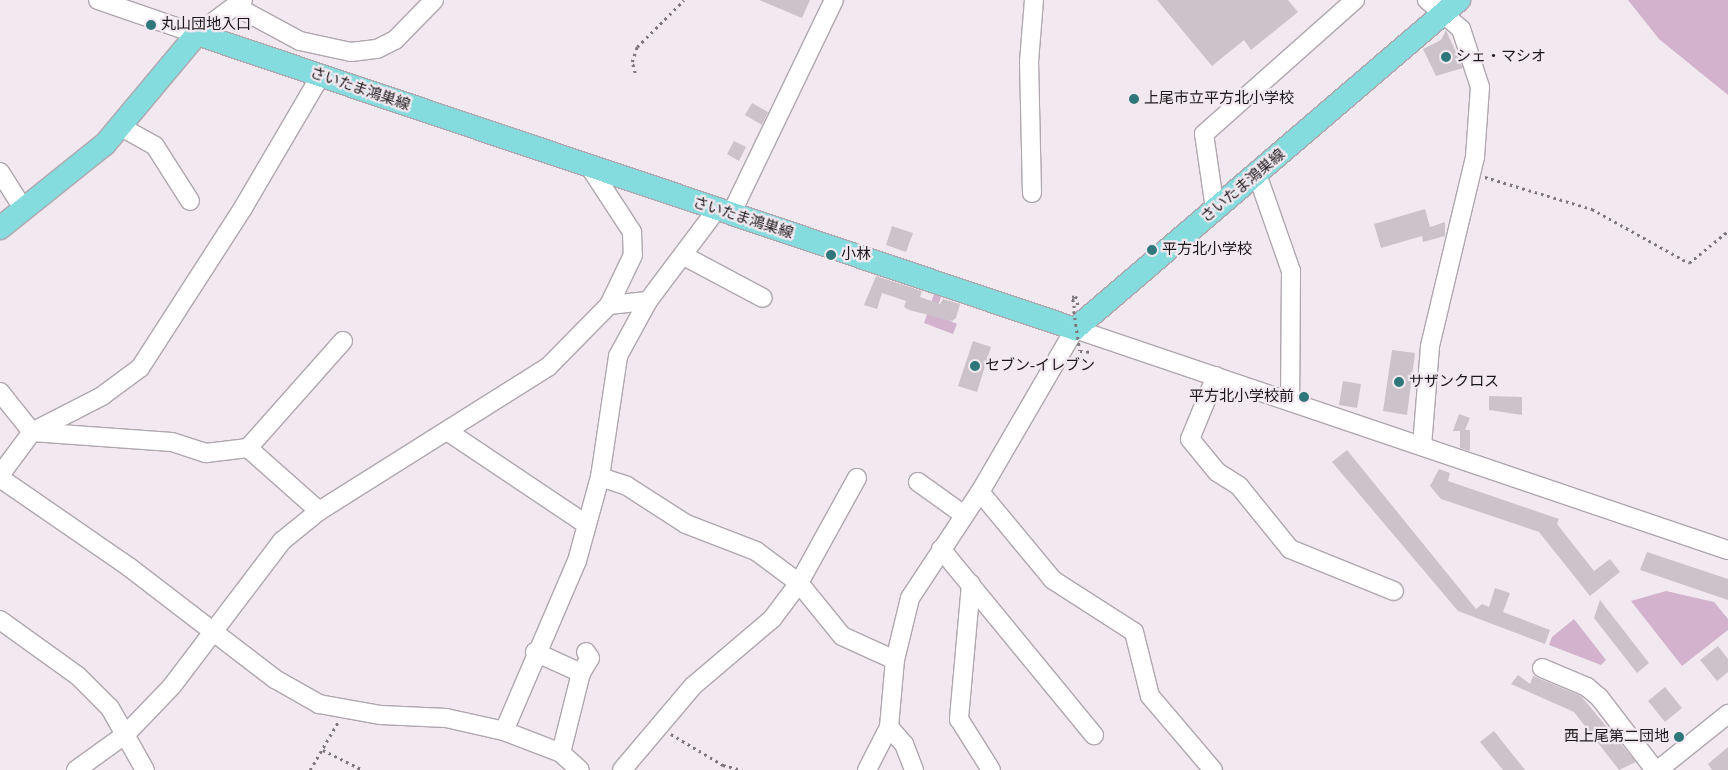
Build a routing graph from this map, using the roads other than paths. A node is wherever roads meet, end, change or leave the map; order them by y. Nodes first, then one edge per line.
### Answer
1 (98, 0) edge
2 (434, 0) edge
3 (834, 0) edge
4 (1034, 0) edge
5 (1356, 0) edge
6 (1459, 0) edge
7 (239, 3) edge
8 (1434, 8) edge
9 (196, 34) junction
10 (320, 76) junction
11 (121, 127) junction
12 (589, 166) junction
13 (0, 172) edge
14 (1257, 174) junction
15 (1032, 193) dead end
16 (190, 201) dead end
17 (1215, 209) junction
18 (24, 210) junction
19 (724, 211) junction
20 (0, 228) edge
21 (684, 256) junction
22 (763, 298) dead end
23 (648, 301) junction
24 (609, 305) junction
25 (1076, 330) junction
26 (343, 341) dead end
27 (1216, 376) junction
28 (0, 392) edge
29 (1290, 401) junction
30 (447, 431) junction
31 (32, 432) junction
32 (1422, 446) junction
33 (248, 448) junction
34 (0, 476) edge
35 (600, 477) junction
36 (857, 478) dead end
37 (918, 482) dead end
38 (980, 492) junction
39 (319, 511) junction
40 (964, 515) junction
41 (586, 524) junction
42 (941, 548) junction
43 (1728, 550) edge
44 (798, 583) junction
45 (971, 584) junction
46 (1394, 592) dead end
47 (0, 620) edge
48 (214, 631) junction
49 (535, 652) junction
50 (586, 652) dead end
51 (895, 660) junction
52 (1542, 668) dead end
53 (582, 673) junction
54 (1728, 714) edge
55 (890, 727) junction
56 (504, 731) junction
57 (126, 734) junction
58 (1094, 735) dead end
59 (561, 753) junction
60 (76, 770) edge
61 (145, 770) edge
62 (580, 770) edge
63 (622, 770) edge
64 (867, 770) edge
65 (914, 770) edge
66 (991, 770) edge
67 (1213, 770) edge
68 (1656, 770) edge

1 - 9 street
2 - 7 street
3 - 19 street
4 - 15 street
5 - 17 street
6 - 8 main road, さいたま鴻巣線
7 - 9 street
8 - 14 main road, さいたま鴻巣線
8 - 32 street
9 - 10 main road, さいたま鴻巣線
9 - 11 main road
10 - 12 main road, さいたま鴻巣線
10 - 31 street
11 - 16 street
11 - 18 main road
12 - 19 main road, さいたま鴻巣線
12 - 24 street
13 - 18 street
14 - 17 main road, さいたま鴻巣線
14 - 29 street
17 - 25 main road, さいたま鴻巣線
18 - 20 main road
19 - 21 street
19 - 25 main road, さいたま鴻巣線
21 - 22 street
21 - 23 street
23 - 24 street
23 - 35 street
24 - 30 street
25 - 27 street
25 - 38 street
26 - 33 street
27 - 29 street
27 - 46 street
28 - 31 street
29 - 32 street
30 - 39 street
30 - 41 street
31 - 33 street
31 - 34 street
32 - 43 street
33 - 39 street
34 - 48 street
35 - 41 street
35 - 44 street
36 - 44 street
37 - 40 street
38 - 40 street
38 - 67 street
39 - 48 street
40 - 42 street
41 - 49 street
42 - 45 street
42 - 51 street
44 - 51 street
44 - 63 street
45 - 58 street
45 - 66 street
47 - 57 street
48 - 56 street
48 - 57 street
49 - 53 street
49 - 56 street
50 - 53 street
51 - 55 street
52 - 68 street
53 - 59 street
54 - 68 street
55 - 64 street
55 - 65 street
56 - 59 street
57 - 60 street
57 - 61 street
59 - 62 street

